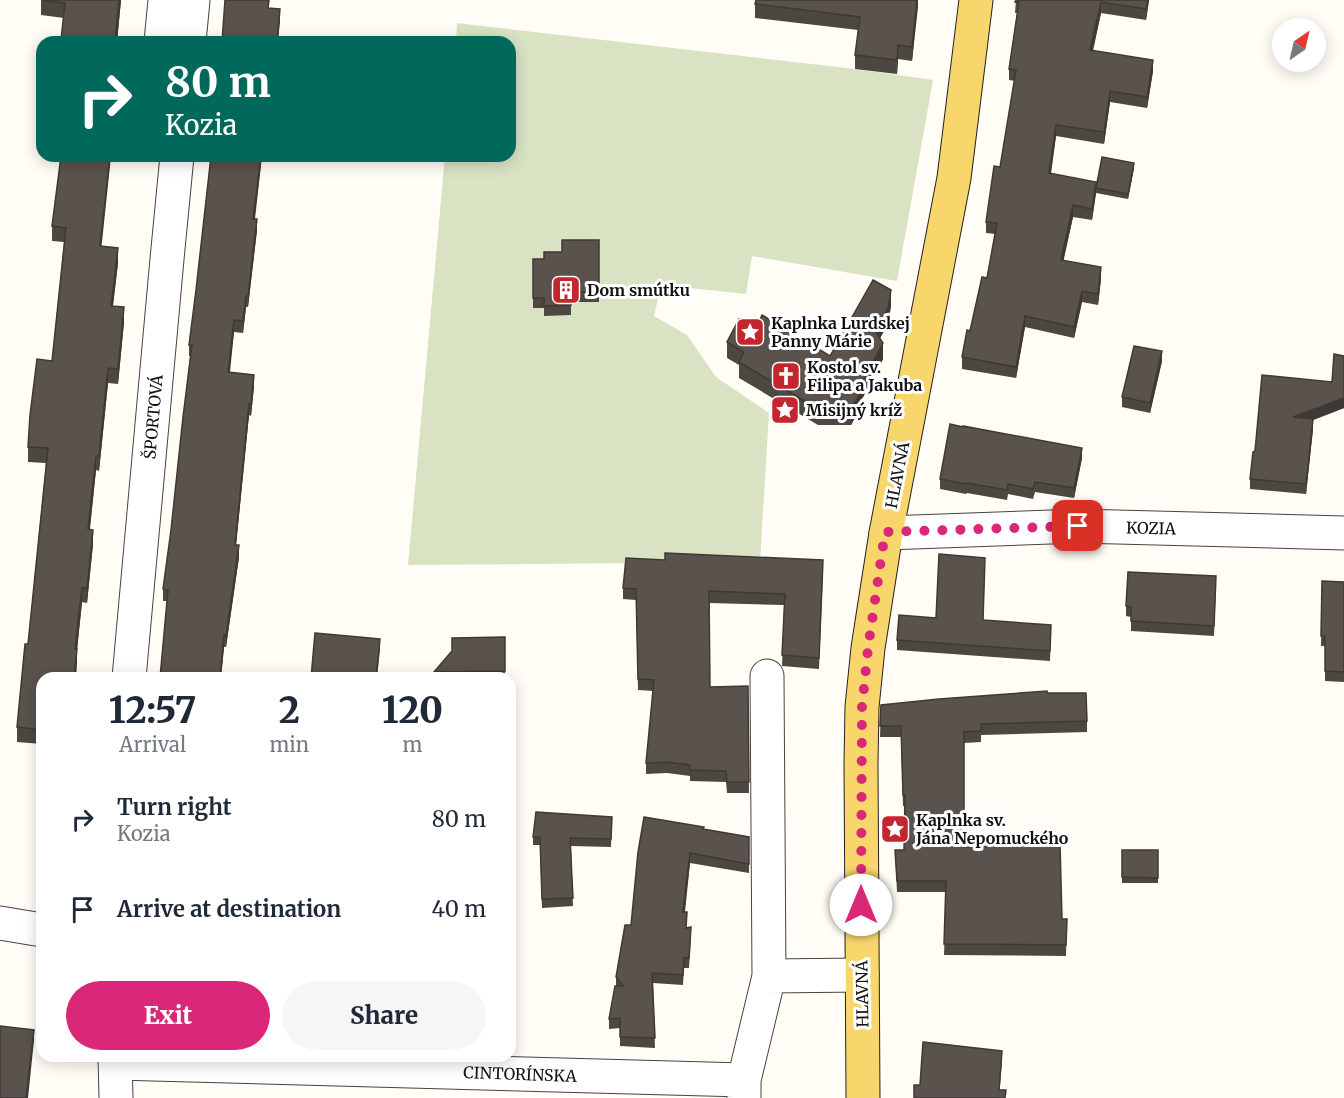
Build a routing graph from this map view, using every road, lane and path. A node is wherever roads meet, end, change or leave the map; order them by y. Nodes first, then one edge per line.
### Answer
1 (165, 0) edge
2 (193, 0) edge
3 (976, 0) edge
4 (162, 36) edge
5 (190, 36) edge
6 (176, 162) edge
7 (885, 532) junction
8 (1344, 533) edge
9 (130, 672) edge
10 (767, 676) dead end
11 (0, 923) edge
12 (36, 929) edge
13 (862, 975) junction
14 (769, 976) junction
15 (115, 1062) edge
16 (178, 1062) edge
17 (744, 1089) edge
18 (116, 1098) edge
19 (863, 1098) edge

1 - 4 street
2 - 5 street
3 - 7 main road, HLAVNÁ
6 - 9 street, ŠPORTOVÁ
7 - 8 street, KOZIA
7 - 13 main road, HLAVNÁ
10 - 14 street
11 - 12 street
13 - 14 street
13 - 19 main road, HLAVNÁ
14 - 17 street
15 - 18 street
16 - 17 street, CINTORÍNSKA

